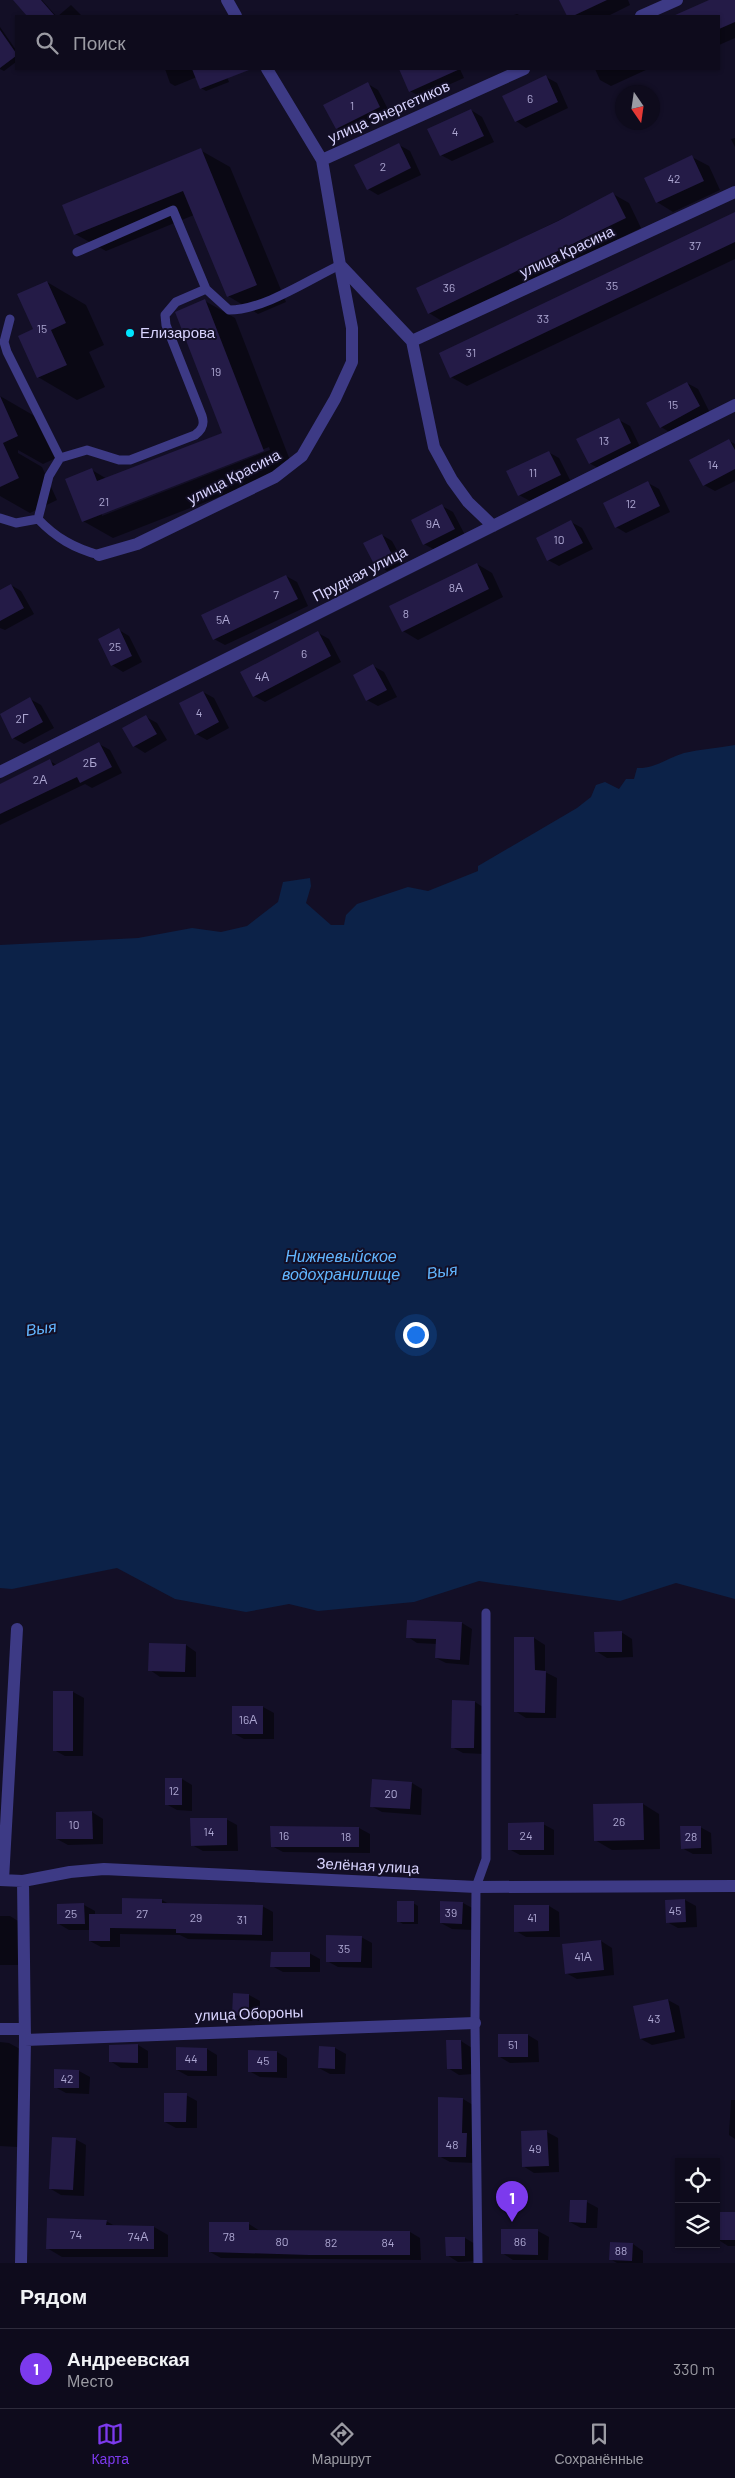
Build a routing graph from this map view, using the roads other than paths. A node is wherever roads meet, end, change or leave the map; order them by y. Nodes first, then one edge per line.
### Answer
1 (226, 0) edge
2 (677, 0) edge
3 (235, 15) edge
4 (643, 15) edge
5 (267, 70) edge
6 (522, 70) edge
7 (322, 160) junction
8 (735, 192) edge
9 (77, 252) dead end
10 (340, 265) junction
11 (206, 290) junction
12 (10, 319) dead end
13 (412, 341) junction
14 (735, 405) edge
15 (60, 458) junction
16 (0, 518) edge
17 (38, 519) junction
18 (493, 526) junction
19 (99, 555) joint
20 (0, 772) edge
21 (486, 1613) dead end
22 (17, 1629) dead end
23 (2, 1880) edge
24 (23, 1881) junction
25 (735, 1886) edge
26 (476, 1887) junction
27 (475, 2023) junction
28 (0, 2029) edge
29 (25, 2034) junction
30 (21, 2263) edge
31 (478, 2263) edge

1 - 3 street
2 - 4 street
5 - 7 street
6 - 7 street, улица Энергетиков
7 - 10 street, улица Красина
8 - 13 street, улица Красина
9 - 11 lane
10 - 11 lane
10 - 13 street
10 - 19 street, улица Красина
11 - 15 lane
12 - 15 lane
13 - 18 street
14 - 18 street, Прудная улица
15 - 17 lane
16 - 17 lane
17 - 19 lane
18 - 20 street, Прудная улица
21 - 26 lane
22 - 23 street
23 - 24 street, Зелёная улица
24 - 26 street, Зелёная улица
24 - 29 street
25 - 26 street, Зелёная улица
26 - 27 lane
27 - 29 street, улица Обороны
27 - 31 lane
28 - 29 street, улица Обороны
29 - 30 street

